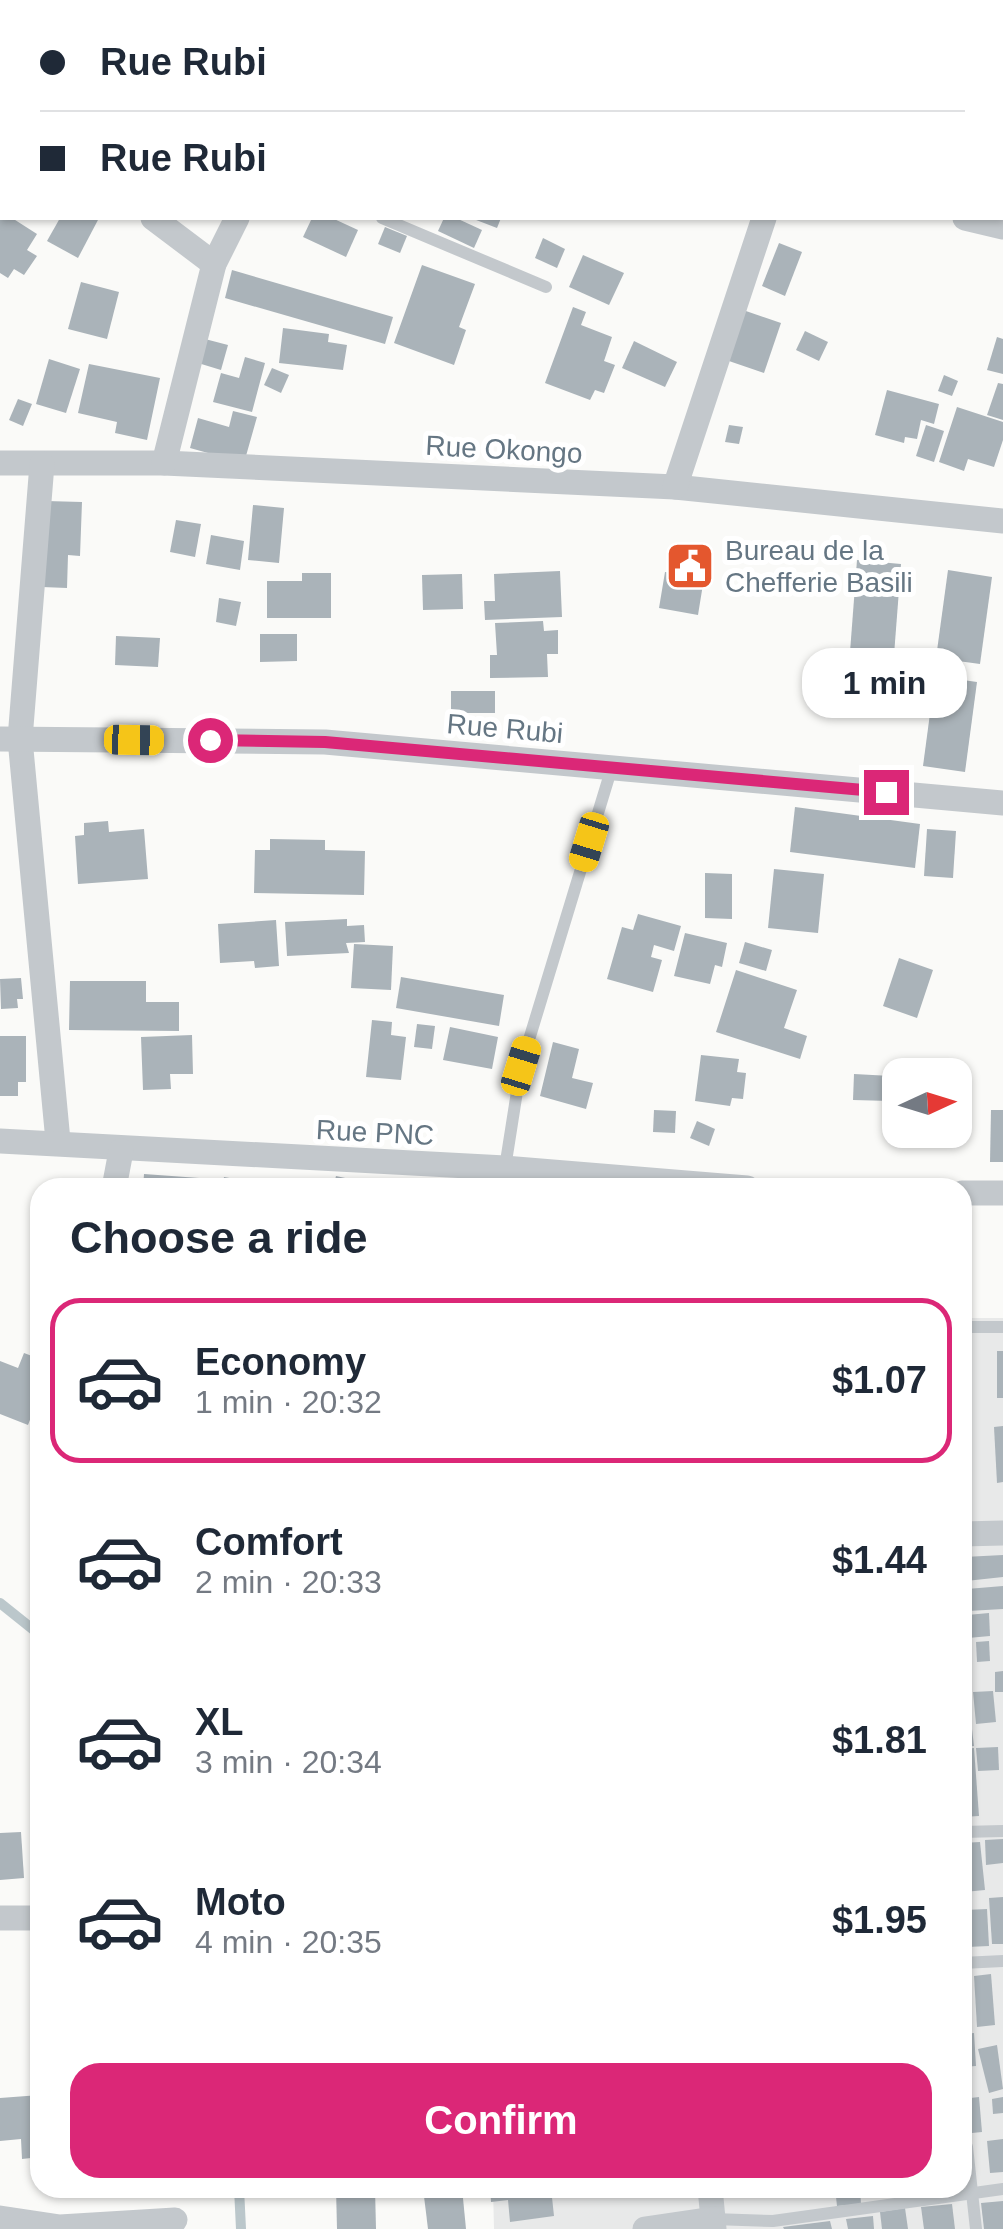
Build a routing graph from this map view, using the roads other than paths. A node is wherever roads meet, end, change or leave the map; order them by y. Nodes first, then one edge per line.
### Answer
1 (156, 220) edge
2 (236, 220) edge
3 (387, 220) edge
4 (763, 220) edge
5 (973, 220) edge
6 (1003, 227) edge
7 (214, 264) junction
8 (546, 287) dead end
9 (0, 463) edge
10 (164, 463) junction
11 (42, 464) junction
12 (675, 487) junction
13 (1003, 521) edge
14 (10, 739) edge
15 (612, 767) junction
16 (1003, 803) edge
17 (0, 1141) edge
18 (58, 1141) junction
19 (122, 1150) junction
20 (505, 1168) junction
21 (116, 1178) edge
22 (626, 1178) edge
23 (972, 1193) edge
24 (1003, 1194) edge
25 (972, 1327) edge
26 (1003, 1327) edge
27 (1003, 1533) edge
28 (972, 1534) edge
29 (1003, 1831) edge
30 (972, 1832) edge
31 (0, 1918) edge
32 (30, 1918) edge
33 (1003, 1961) edge
34 (972, 1963) edge
35 (1003, 2190) edge
36 (972, 2193) edge
37 (711, 2198) edge
38 (936, 2198) edge
39 (972, 2198) edge
40 (0, 2218) edge
41 (175, 2220) dead end
42 (713, 2224) edge
43 (60, 2228) edge
44 (645, 2229) edge
45 (976, 2229) edge

1 - 7 street
2 - 7 street
3 - 8 lane
4 - 12 street
5 - 6 street
7 - 10 street
9 - 11 street, Rue Okongo
10 - 11 street, Rue Okongo
10 - 12 street, Rue Okongo
11 - 14 street
12 - 13 street, Rue Okongo
14 - 15 street, Rue Rubi
14 - 18 street
15 - 16 street, Rue Rubi
15 - 20 lane
17 - 18 street, Rue PNC
18 - 19 street, Rue PNC
19 - 20 street, Rue PNC
19 - 21 street
20 - 22 street, Rue PNC
23 - 24 street
25 - 26 lane
27 - 28 street
29 - 30 lane
31 - 32 street
33 - 34 lane
35 - 36 lane
37 - 42 street
38 - 42 lane
39 - 45 lane
40 - 43 street
41 - 43 street
42 - 44 street

